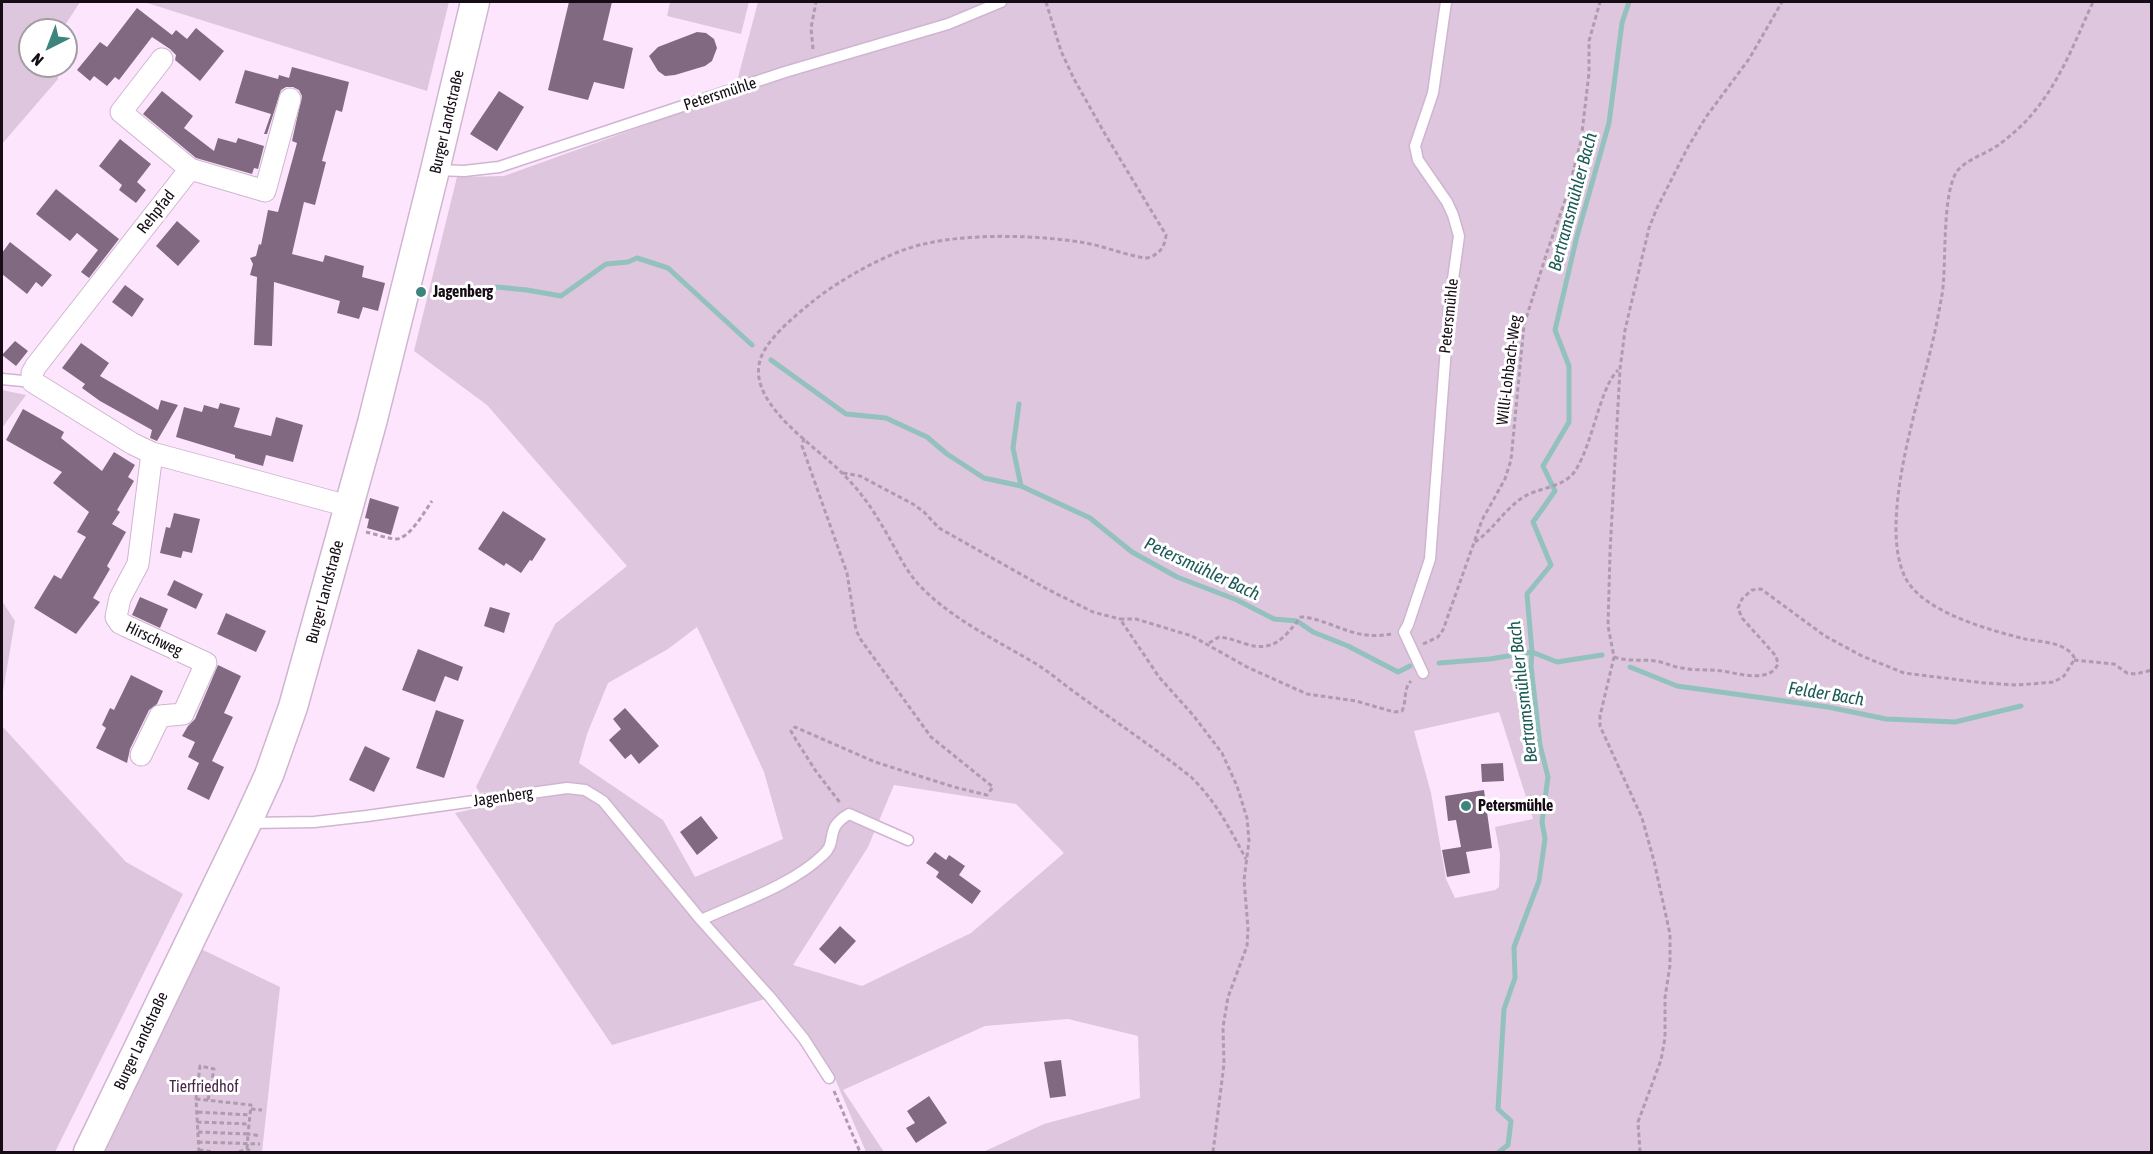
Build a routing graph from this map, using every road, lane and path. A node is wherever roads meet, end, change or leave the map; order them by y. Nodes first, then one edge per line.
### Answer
1 (475, 2) edge
2 (816, 2) edge
3 (1001, 2) edge
4 (1046, 2) edge
5 (1446, 2) edge
6 (1600, 2) edge
7 (1782, 2) edge
8 (2093, 2) edge
9 (162, 59) dead end
10 (814, 63) junction
11 (290, 99) dead end
12 (190, 169) junction
13 (435, 170) junction
14 (1620, 369) junction
15 (2, 379) edge
16 (33, 382) junction
17 (804, 438) junction
18 (152, 453) junction
19 (843, 473) junction
20 (432, 501) dead end
21 (348, 506) junction
22 (366, 532) dead end
23 (1475, 542) junction
24 (1120, 619) junction
25 (1404, 632) junction
26 (1208, 643) junction
27 (1413, 647) junction
28 (1614, 657) junction
29 (2074, 660) junction
30 (2151, 669) edge
31 (1423, 673) joint
32 (141, 755) dead end
33 (849, 814) junction
34 (247, 823) junction
35 (908, 840) dead end
36 (1246, 859) junction
37 (701, 920) junction
38 (829, 1078) joint
39 (196, 1099) junction
40 (208, 1101) junction
41 (251, 1109) junction
42 (262, 1110) dead end
43 (197, 1112) junction
44 (250, 1115) junction
45 (197, 1122) junction
46 (249, 1124) junction
47 (198, 1132) junction
48 (248, 1134) junction
49 (261, 1136) dead end
50 (198, 1142) junction
51 (248, 1143) junction
52 (260, 1144) dead end
53 (247, 1149) junction
54 (199, 1151) edge
55 (88, 1152) edge
56 (214, 1152) edge
57 (239, 1152) edge
58 (253, 1152) edge
59 (860, 1152) edge
60 (1213, 1152) edge
61 (1640, 1152) edge

1 - 13 main road, Burger Landstraße
2 - 10 path
3 - 10 lane, Petersmühle
4 - 17 path
5 - 25 lane, Petersmühle
6 - 23 path, Willi-Lohbach-Weg
7 - 14 path
8 - 29 path
9 - 12 street
10 - 13 lane, Petersmühle
11 - 12 street
12 - 16 street, Rehpfad
13 - 21 main road, Burger Landstraße
14 - 23 path
14 - 28 path
15 - 16 lane
16 - 18 street
17 - 19 path
17 - 33 path
18 - 21 street
18 - 32 street, Hirschweg
19 - 24 path
19 - 36 path
20 - 22 path
21 - 34 main road, Burger Landstraße
23 - 27 path, Willi-Lohbach-Weg
24 - 26 path
24 - 36 path
25 - 26 path
25 - 27 lane
26 - 31 path
27 - 31 lane
28 - 29 path
28 - 61 path
29 - 30 path
33 - 35 lane
33 - 37 lane
34 - 37 lane, Jagenberg
34 - 55 main road, Burger Landstraße
36 - 60 path
37 - 38 lane, Jagenberg
38 - 59 path
39 - 40 path
39 - 40 path
39 - 43 path
40 - 41 path
41 - 42 path
41 - 44 path
43 - 44 path
43 - 45 path
44 - 46 path
45 - 46 path
45 - 47 path
46 - 48 path
47 - 48 path
47 - 50 path
48 - 49 path
48 - 51 path
50 - 51 path
50 - 54 path
51 - 52 path
51 - 53 path
53 - 57 path
53 - 58 path
54 - 56 path

